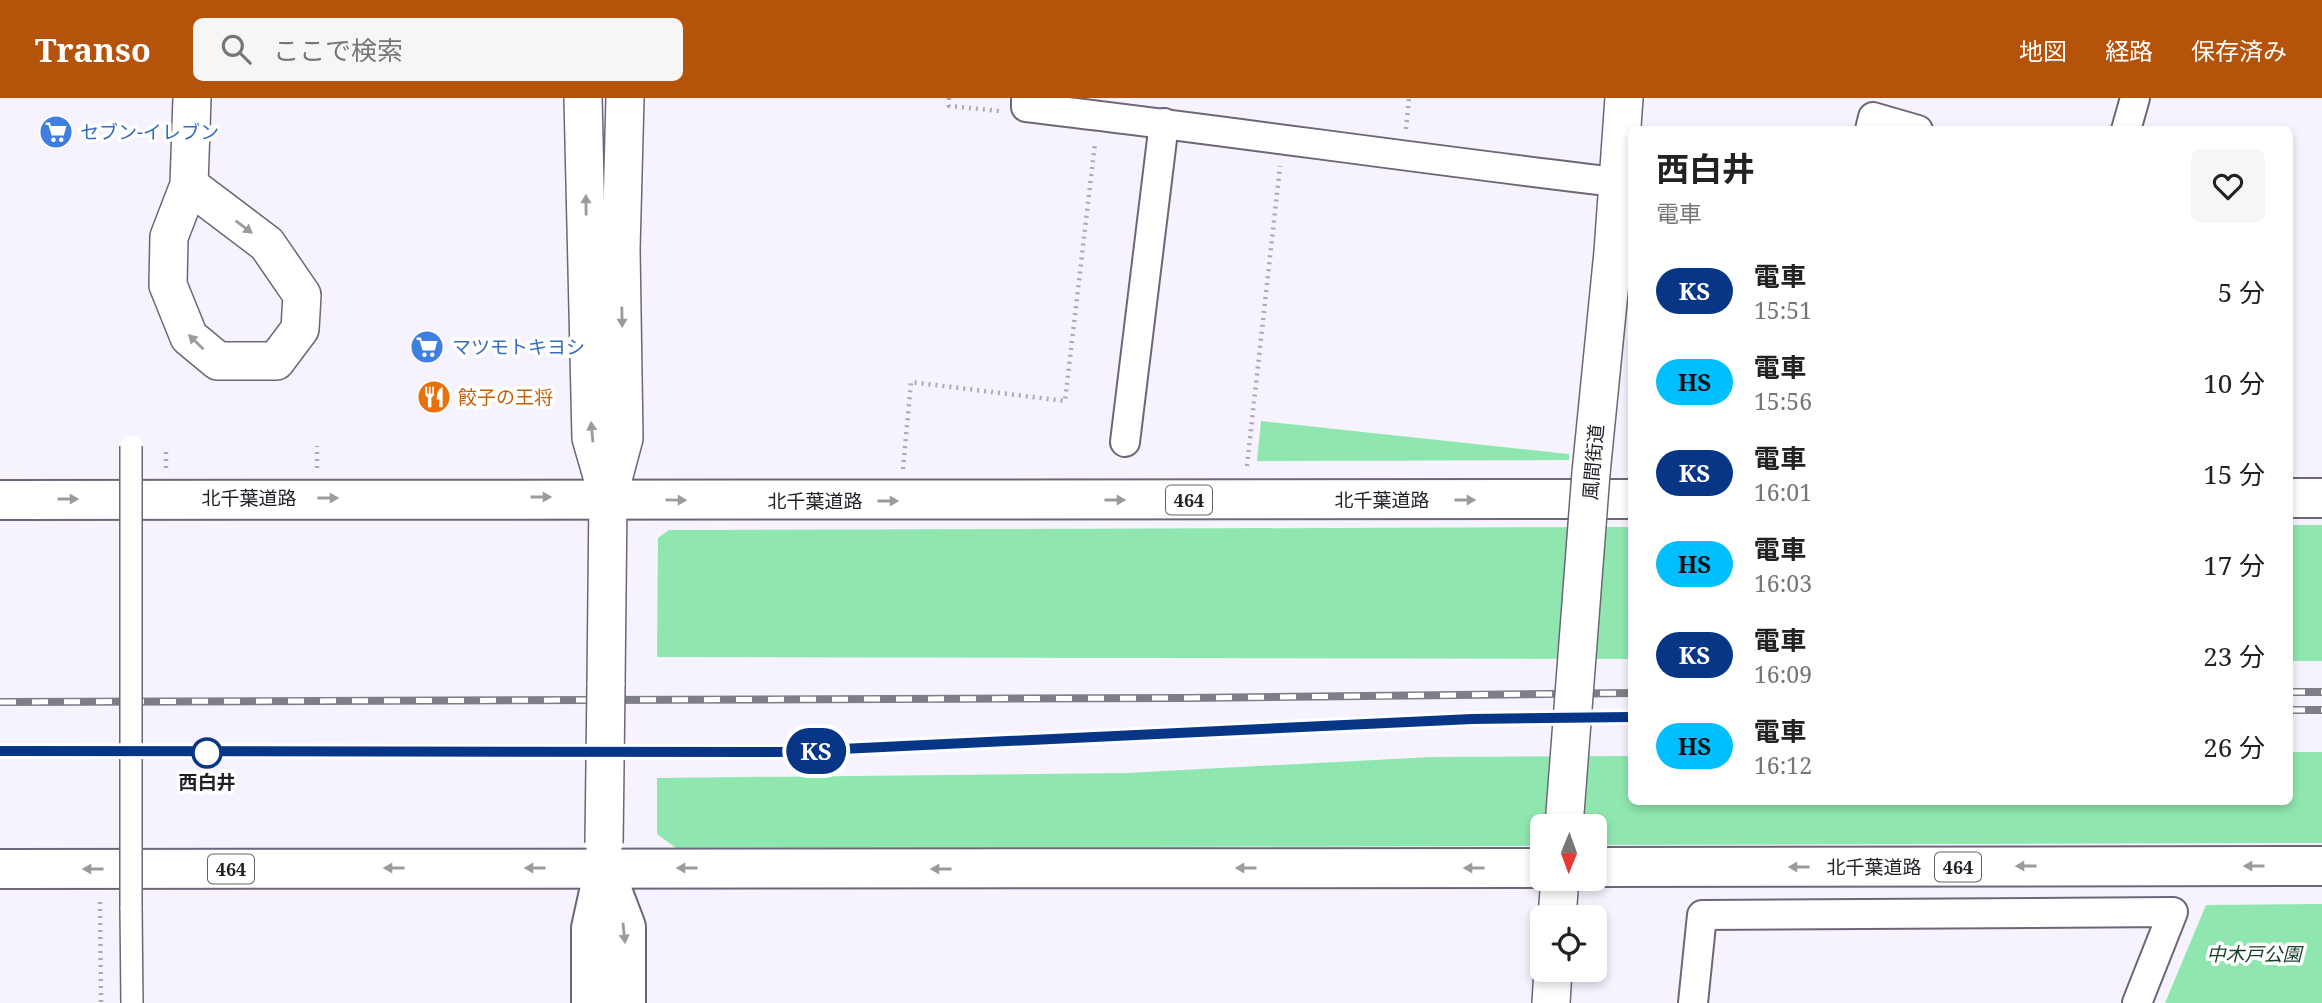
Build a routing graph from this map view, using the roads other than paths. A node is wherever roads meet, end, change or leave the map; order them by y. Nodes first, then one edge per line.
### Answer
1 (192, 98) edge
2 (583, 98) edge
3 (625, 98) edge
4 (1623, 98) edge
5 (2135, 98) edge
6 (1026, 102) edge
7 (1164, 123) junction
8 (1871, 126) edge
9 (1904, 126) edge
10 (2127, 126) edge
11 (1616, 182) junction
12 (190, 185) junction
13 (1622, 254) edge
14 (1125, 442) dead end
15 (131, 446) dead end
16 (2293, 498) edge
17 (2322, 498) edge
18 (1628, 499) edge
19 (0, 500) edge
20 (608, 513) junction
21 (1565, 814) edge
22 (604, 856) junction
23 (2322, 866) edge
24 (1607, 867) edge
25 (0, 869) edge
26 (1530, 888) edge
27 (1552, 982) edge
28 (132, 1003) edge
29 (592, 1003) edge
30 (626, 1003) edge
31 (1551, 1003) edge
32 (1693, 1003) edge
33 (2137, 1003) edge

1 - 12 street
20 -> 2 street
3 -> 20 street
4 - 11 street, 風間街道
5 - 10 street
6 - 7 street
7 - 11 street
7 - 14 street
8 - 9 street
11 - 13 street, 風間街道
12 -> 12 street
13 - 21 street, 風間街道, bridge
15 - 28 street, bridge
16 - 17 main road
20 -> 18 main road, 北千葉道路 / 464
19 -> 20 main road, 北千葉道路 / 464
20 - 22 street, bridge
22 -> 25 main road, 464
26 -> 22 main road, 464
22 - 29 main road
22 -> 30 main road
23 -> 24 main road, 北千葉道路 / 464
27 - 31 street
32 - 33 street

